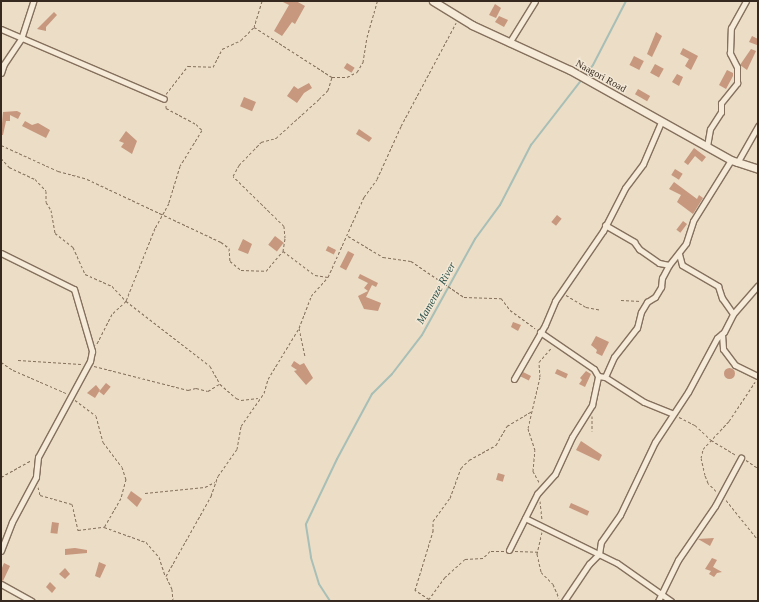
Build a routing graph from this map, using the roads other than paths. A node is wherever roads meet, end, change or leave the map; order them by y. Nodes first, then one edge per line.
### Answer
1 (33, 1) edge
2 (433, 1) edge
3 (535, 1) edge
4 (746, 1) edge
5 (1, 29) edge
6 (21, 39) junction
7 (509, 43) junction
8 (1, 73) edge
9 (164, 99) road end
10 (661, 122) junction
11 (758, 126) edge
12 (706, 146) junction
13 (734, 161) junction
14 (758, 169) edge
15 (605, 225) junction
16 (1, 253) edge
17 (679, 254) junction
18 (669, 265) junction
19 (758, 285) edge
20 (733, 314) junction
21 (540, 332) junction
22 (722, 334) junction
23 (598, 376) junction
24 (604, 377) junction
25 (758, 377) edge
26 (514, 379) dead end
27 (673, 414) junction
28 (741, 458) road end
29 (525, 518) junction
30 (509, 550) road end
31 (1, 551) edge
32 (599, 554) junction
33 (1, 584) edge
34 (659, 598) edge
35 (32, 601) edge
36 (564, 601) edge
37 (671, 601) edge

1 - 6 street
2 - 7 street, Naagori Road
3 - 7 street
4 - 12 street
5 - 6 street
6 - 8 street
6 - 9 street
7 - 10 street, Naagori Road
10 - 12 street, Naagori Road
10 - 15 street
11 - 13 street
12 - 13 street, Naagori Road
13 - 14 street, Naagori Road
13 - 17 street
15 - 18 street
15 - 21 street
16 - 31 street
17 - 18 street
17 - 20 street
18 - 24 street
19 - 20 street
20 - 22 street
21 - 23 street
21 - 26 street
22 - 25 street
22 - 27 street
23 - 24 street
23 - 29 street
24 - 27 street
27 - 32 street
28 - 34 street
29 - 30 street
29 - 32 street
32 - 34 street
32 - 36 street
33 - 35 street
34 - 37 street

